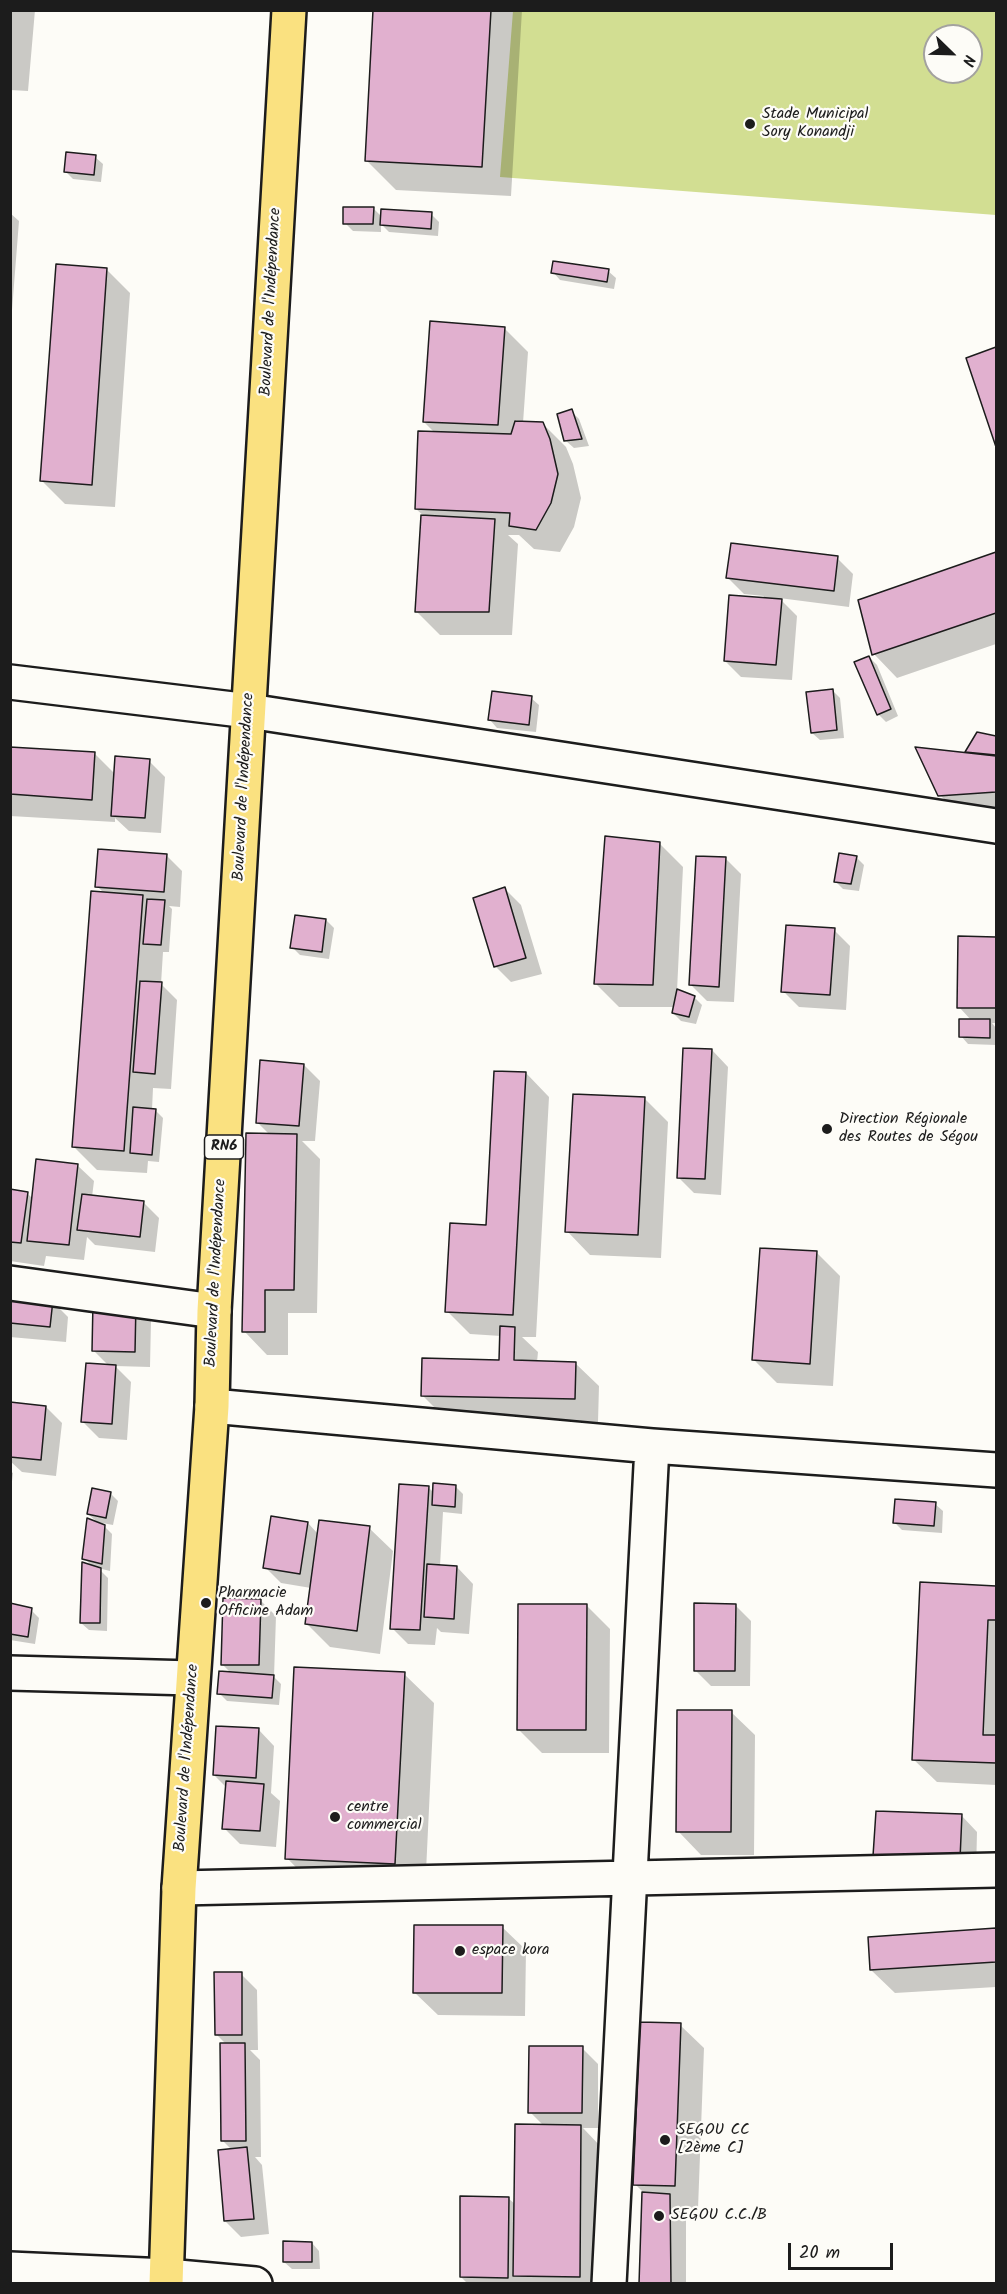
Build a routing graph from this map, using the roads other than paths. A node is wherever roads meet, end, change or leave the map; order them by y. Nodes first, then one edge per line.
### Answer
1 (289, 10) edge
2 (10, 682) edge
3 (249, 711) junction
4 (996, 826) edge
5 (10, 1283) edge
6 (214, 1311) junction
7 (212, 1406) junction
8 (652, 1446) junction
9 (996, 1470) edge
10 (10, 1672) edge
11 (192, 1678) junction
12 (996, 1870) edge
13 (631, 1878) junction
14 (179, 1888) junction
15 (10, 2269) edge
16 (166, 2280) edge
17 (255, 2283) edge
18 (609, 2283) edge

1 - 3 highway, Boulevard de l'Indépendance / RN6
2 - 3 street
3 - 4 street
3 - 6 highway, Boulevard de l'Indépendance / RN6
5 - 6 street
6 - 7 highway, Boulevard de l'Indépendance / RN6
7 - 8 street
7 - 11 highway, Boulevard de l'Indépendance / RN6
8 - 9 street
8 - 13 street
10 - 11 street
11 - 14 highway, Boulevard de l'Indépendance / RN6
12 - 13 street
13 - 14 street
13 - 18 street
14 - 16 highway, Boulevard de l'Indépendance / RN6
15 - 16 street
16 - 17 street

